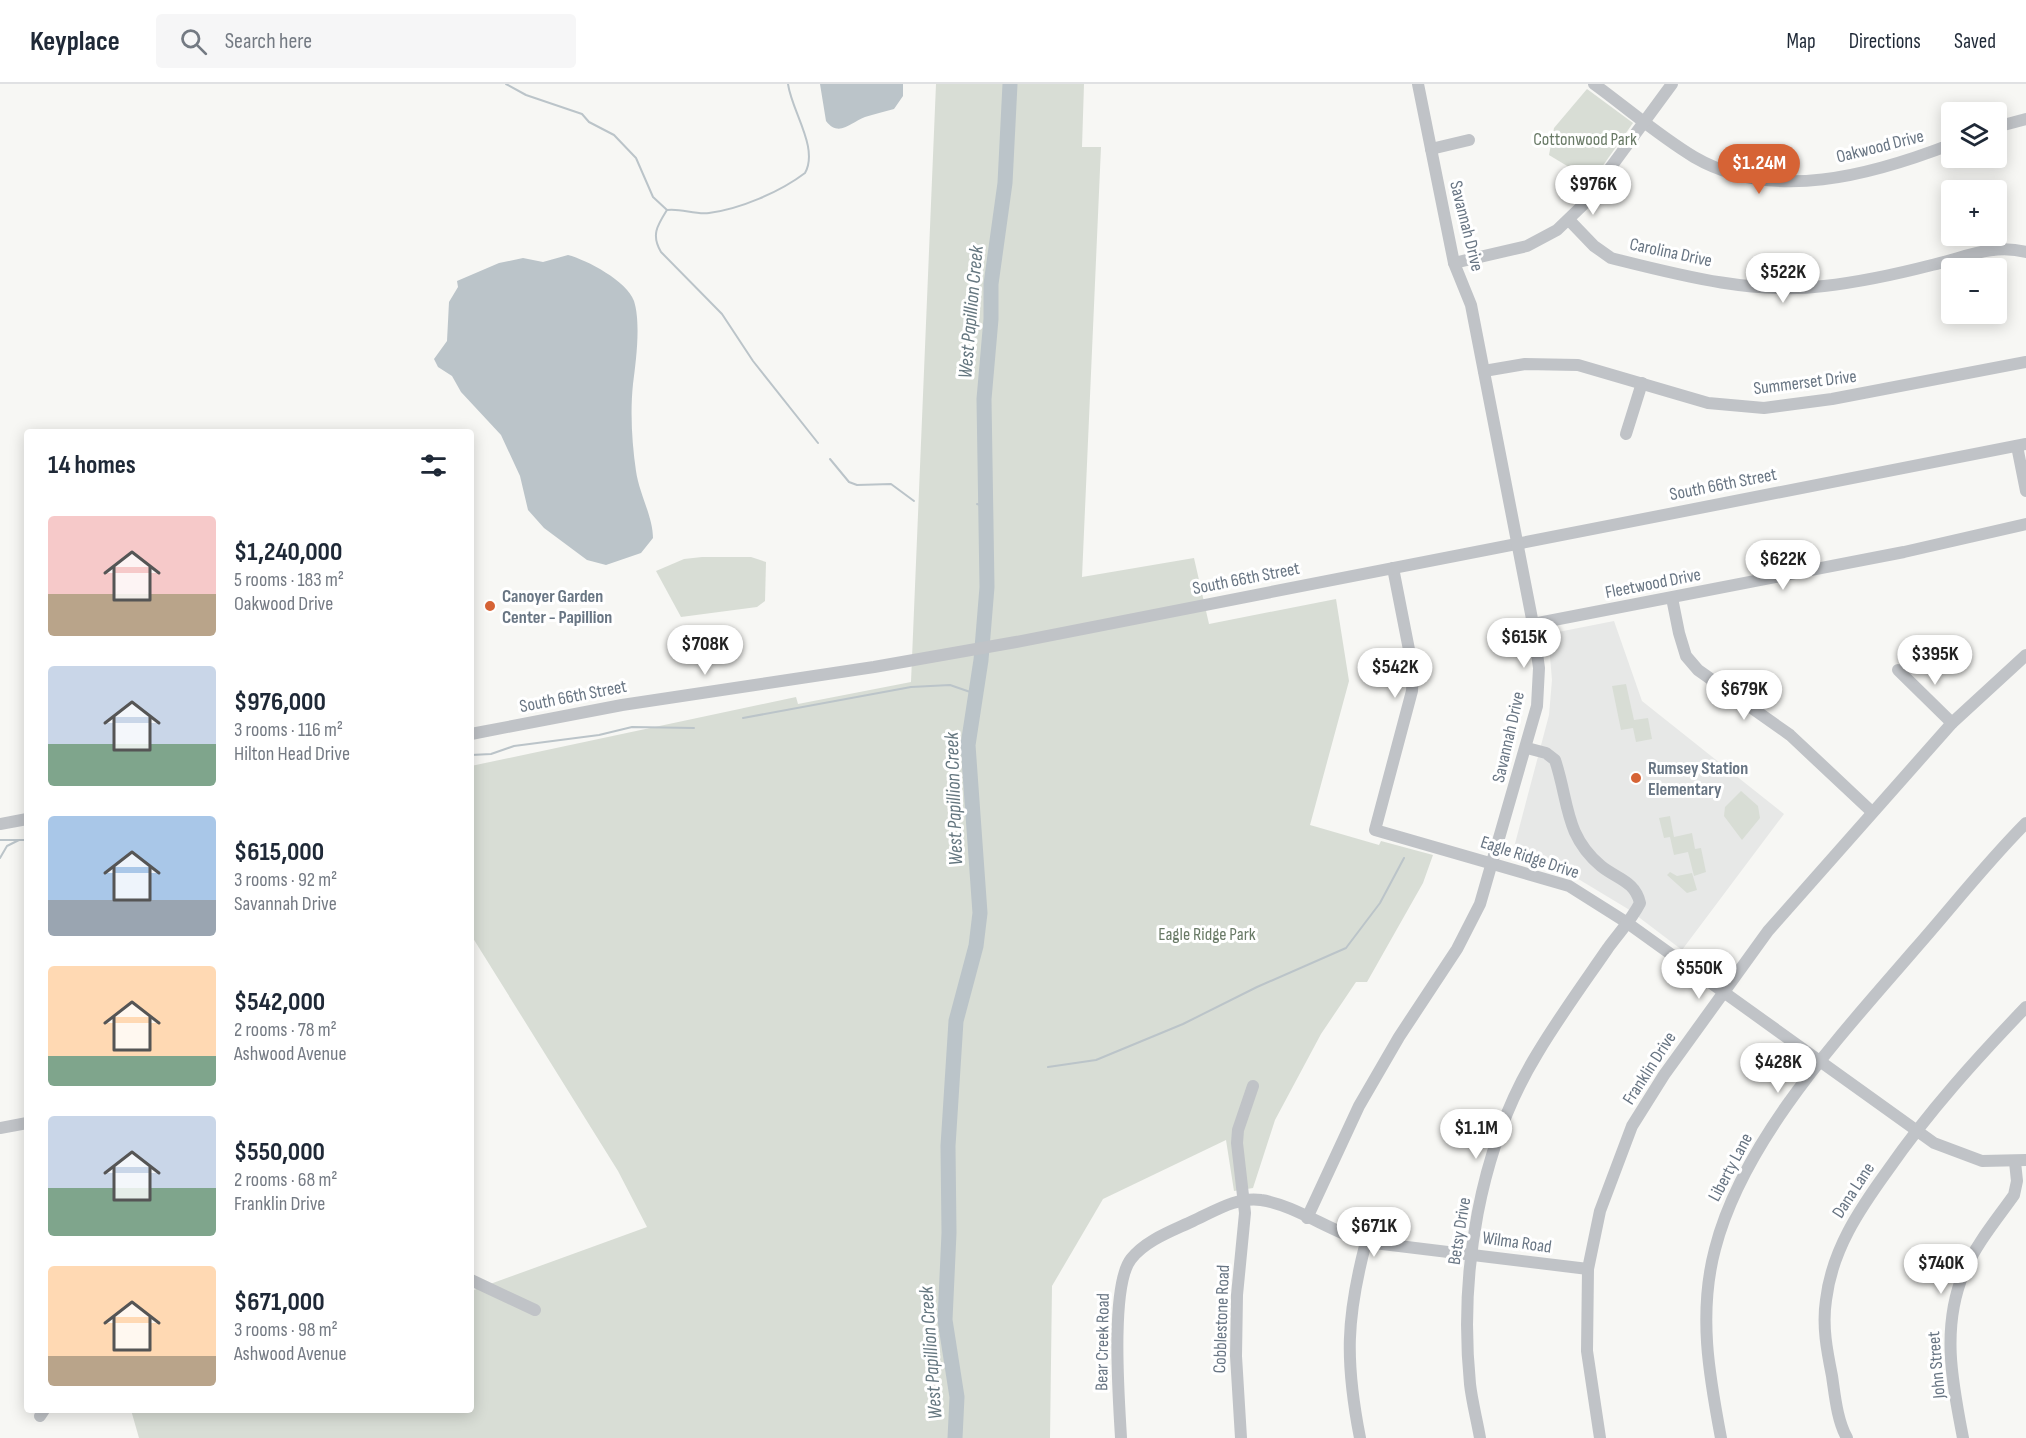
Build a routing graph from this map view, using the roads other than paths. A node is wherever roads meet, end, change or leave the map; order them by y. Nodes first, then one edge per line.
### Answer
1 (1418, 84) edge
2 (1594, 84) edge
3 (1672, 84) edge
4 (2026, 119) edge
5 (1645, 120) junction
6 (2007, 124) edge
7 (1469, 140) dead end
8 (1941, 148) edge
9 (1431, 149) junction
10 (1569, 220) junction
11 (2026, 252) edge
12 (1454, 263) junction
13 (2026, 362) edge
14 (1484, 371) junction
15 (1642, 383) junction
16 (1626, 434) dead end
17 (2021, 445) edge
18 (2026, 491) edge
19 (2026, 524) edge
20 (1517, 542) junction
21 (1393, 568) junction
22 (1672, 598) junction
23 (1533, 624) junction
24 (2026, 655) edge
25 (1898, 670) dead end
26 (1952, 723) junction
27 (474, 733) edge
28 (1527, 748) junction
29 (1872, 812) junction
30 (24, 820) edge
31 (2026, 823) edge
32 (0, 824) edge
33 (1493, 863) junction
34 (1626, 922) junction
35 (1722, 993) junction
36 (2026, 1007) edge
37 (1820, 1061) junction
38 (1253, 1086) dead end
39 (24, 1124) edge
40 (0, 1128) edge
41 (1916, 1130) junction
42 (2021, 1161) edge
43 (1245, 1200) junction
44 (1307, 1218) junction
45 (1169, 1233) joint
46 (1366, 1242) junction
47 (1472, 1254) junction
48 (1588, 1269) junction
49 (474, 1281) edge
50 (535, 1310) dead end
51 (1121, 1438) edge
52 (1241, 1438) edge
53 (1360, 1438) edge
54 (1480, 1438) edge
55 (1600, 1438) edge
56 (1721, 1438) edge
57 (1846, 1438) edge
58 (1963, 1438) edge

1 - 9 street, Savannah Drive
2 - 5 street, Oakwood Drive
3 - 5 street
4 - 6 street
5 - 8 street, Oakwood Drive
5 - 10 street
7 - 9 street
9 - 12 street, Savannah Drive
10 - 11 street, Carolina Drive
10 - 12 street
12 - 14 street, Savannah Drive
13 - 15 street, Summerset Drive
14 - 15 street, Summerset Drive
14 - 20 street, Savannah Drive
15 - 16 street
17 - 18 street
17 - 20 street, South 66th Street
19 - 22 street, Fleetwood Drive
20 - 21 street, South 66th Street
20 - 23 street, Savannah Drive
21 - 27 street, South 66th Street
21 - 33 street, Eagle Ridge Drive
22 - 23 street, Fleetwood Drive
22 - 29 street
23 - 28 street, Savannah Drive
24 - 26 street, Franklin Drive
25 - 26 street
26 - 29 street, Franklin Drive
28 - 33 street, Savannah Drive
28 - 34 street, Betsy Drive
29 - 35 street, Franklin Drive
30 - 32 street
31 - 37 street, Liberty Lane
33 - 34 street, Eagle Ridge Drive
33 - 44 street, Savannah Drive
34 - 35 street, Eagle Ridge Drive
34 - 47 street, Betsy Drive
35 - 37 street, Eagle Ridge Drive
35 - 48 street, Franklin Drive
36 - 41 street, Dana Lane
37 - 41 street, Eagle Ridge Drive
37 - 56 street, Liberty Lane
38 - 43 street, Cobblestone Road
39 - 40 street
41 - 42 street, Eagle Ridge Drive
41 - 57 street, Dana Lane
42 - 58 street, John Street
43 - 44 street, Wilma Road
43 - 45 street, Wilma Road
43 - 52 street, Cobblestone Road
44 - 46 street, Wilma Road
45 - 51 street, Bear Creek Road
46 - 47 street, Wilma Road
46 - 53 street
47 - 48 street, Wilma Road
47 - 54 street, Betsy Drive
48 - 55 street, Franklin Drive
49 - 50 street

